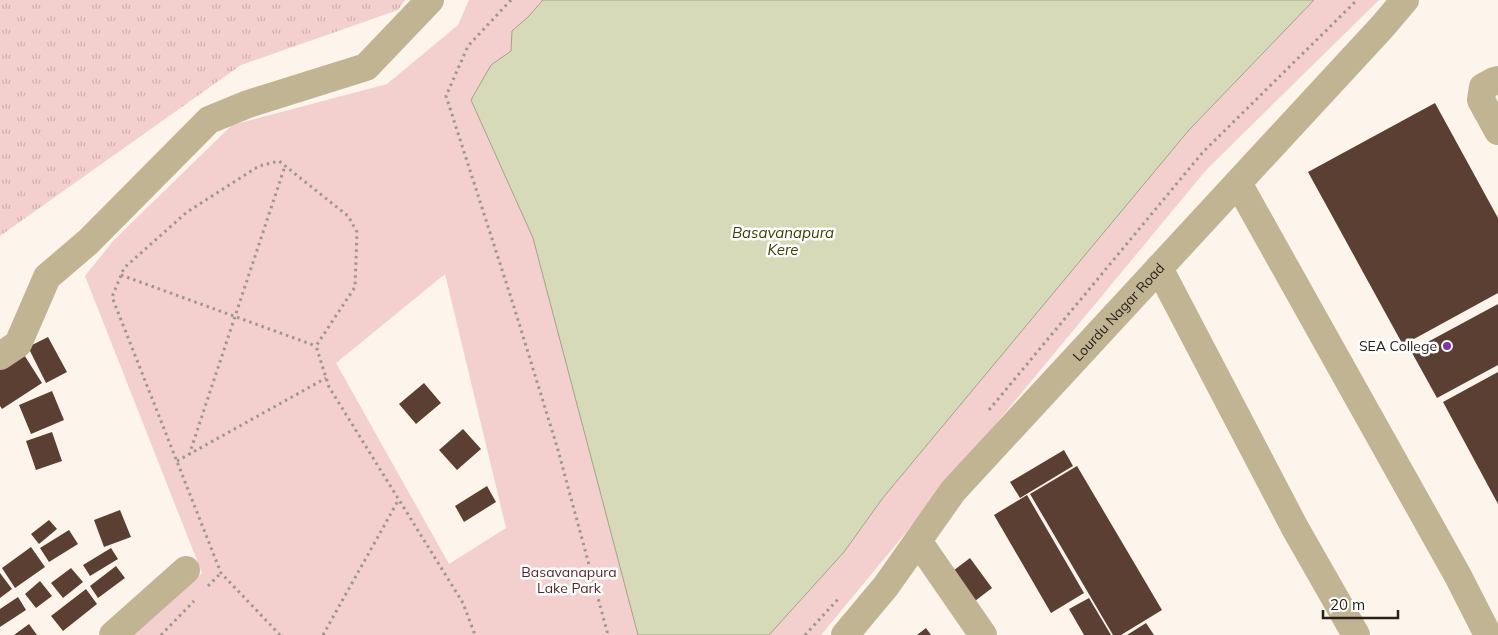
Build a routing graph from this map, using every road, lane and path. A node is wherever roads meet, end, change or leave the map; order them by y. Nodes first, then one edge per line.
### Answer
1 (430, 0) edge
2 (511, 0) edge
3 (1357, 0) edge
4 (1405, 0) edge
5 (1498, 80) edge
6 (1498, 131) edge
7 (285, 166) junction
8 (1238, 184) junction
9 (1159, 268) junction
10 (121, 275) junction
11 (235, 317) junction
12 (316, 346) junction
13 (0, 356) edge
14 (326, 378) junction
15 (985, 415) dead end
16 (189, 455) junction
17 (177, 461) junction
18 (398, 499) junction
19 (918, 541) junction
20 (186, 570) dead end
21 (221, 573) junction
22 (208, 587) dead end
23 (842, 594) dead end
24 (194, 601) dead end
25 (113, 635) edge
26 (161, 635) edge
27 (280, 635) edge
28 (323, 635) edge
29 (475, 635) edge
30 (608, 635) edge
31 (805, 635) edge
32 (846, 635) edge
33 (983, 635) edge
34 (1356, 635) edge
35 (1488, 635) edge

1 - 13 street
2 - 30 path
3 - 15 path
4 - 8 street, Lourdu Nagar Road
5 - 6 street
7 - 10 path
7 - 11 path
7 - 12 path
8 - 9 street, Lourdu Nagar Road
8 - 35 street
9 - 19 street, Lourdu Nagar Road
9 - 34 street
10 - 11 path
10 - 17 path
11 - 12 path
11 - 16 path
12 - 14 path
14 - 16 path
14 - 18 path
16 - 17 path
17 - 21 path
18 - 28 path
18 - 29 path
19 - 32 street, Lourdu Nagar Road
19 - 33 street
20 - 25 street
21 - 22 path
21 - 27 path
23 - 31 path
24 - 26 path

